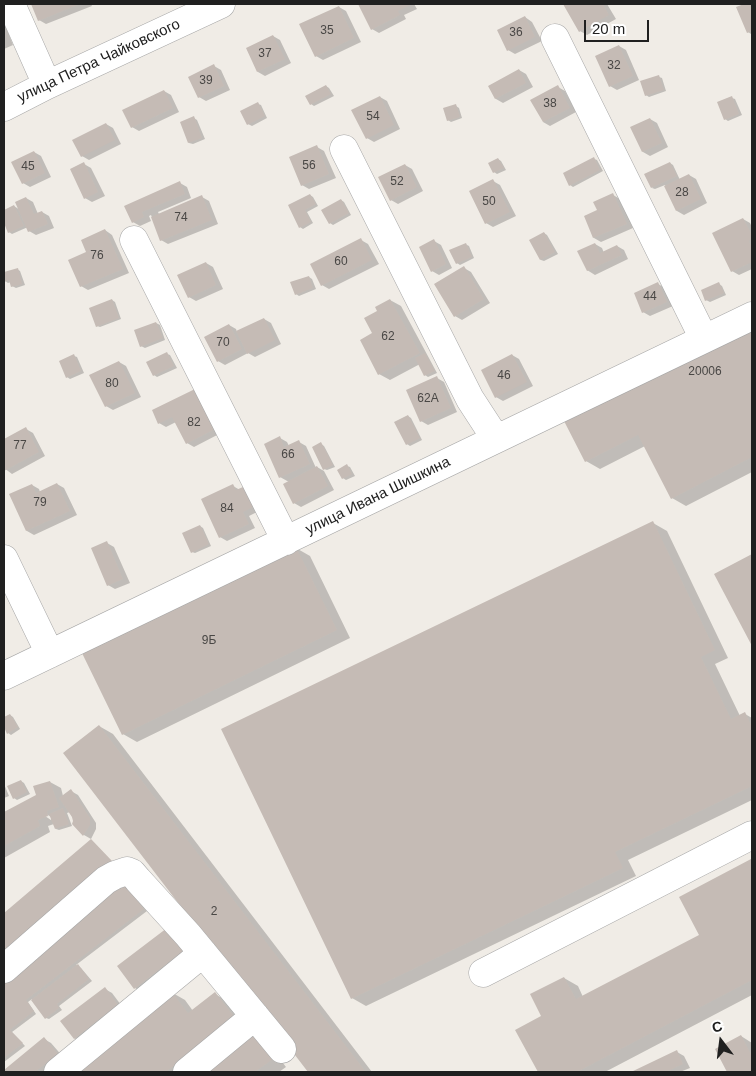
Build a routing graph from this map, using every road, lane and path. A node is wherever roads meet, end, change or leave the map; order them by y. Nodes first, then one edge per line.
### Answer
1 (12, 4) edge
2 (221, 4) edge
3 (554, 38) dead end
4 (47, 85) junction
5 (4, 107) edge
6 (344, 149) dead end
7 (134, 240) dead end
8 (752, 316) edge
9 (704, 339) junction
10 (496, 439) junction
11 (286, 541) junction
12 (4, 560) edge
13 (50, 654) junction
14 (4, 676) edge
15 (752, 835) edge
16 (203, 953) junction
17 (4, 969) edge
18 (483, 973) dead end
19 (255, 1016) junction
20 (282, 1049) dead end
21 (58, 1072) edge
22 (187, 1072) edge

1 - 4 street
2 - 4 street, улица Петра Чайковского
3 - 9 street
4 - 5 street, улица Петра Чайковского
6 - 10 street
7 - 11 street
8 - 9 street, улица Ивана Шишкина
9 - 10 street, улица Ивана Шишкина
10 - 11 street, улица Ивана Шишкина
11 - 13 street, улица Ивана Шишкина
12 - 13 street
13 - 14 street, улица Ивана Шишкина
15 - 18 street
16 - 17 street
16 - 19 street
16 - 21 street
19 - 20 street
19 - 22 street

